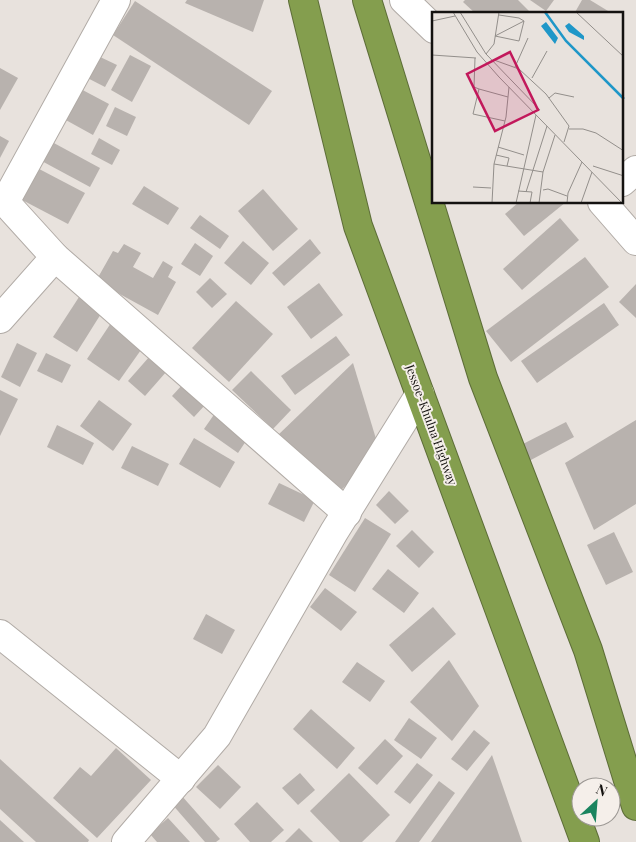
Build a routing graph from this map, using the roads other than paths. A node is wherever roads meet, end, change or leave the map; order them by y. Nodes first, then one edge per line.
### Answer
1 (116, 0) edge
2 (304, 0) edge
3 (367, 0) edge
4 (404, 0) edge
5 (432, 27) edge
6 (636, 170) edge
7 (624, 180) edge
8 (604, 204) edge
9 (636, 241) edge
10 (55, 257) junction
11 (0, 319) edge
12 (420, 394) junction
13 (347, 513) junction
14 (0, 634) edge
15 (181, 778) junction
16 (636, 806) edge
17 (126, 842) edge
18 (585, 842) edge

1 - 10 street
2 - 12 highway, Jessoe-Khulna Highway
3 - 16 highway
4 - 5 street
6 - 7 street
8 - 9 street
10 - 11 street
10 - 13 street
12 - 13 street
12 - 18 highway, Jessoe-Khulna Highway
13 - 15 street
14 - 15 street
15 - 17 street

